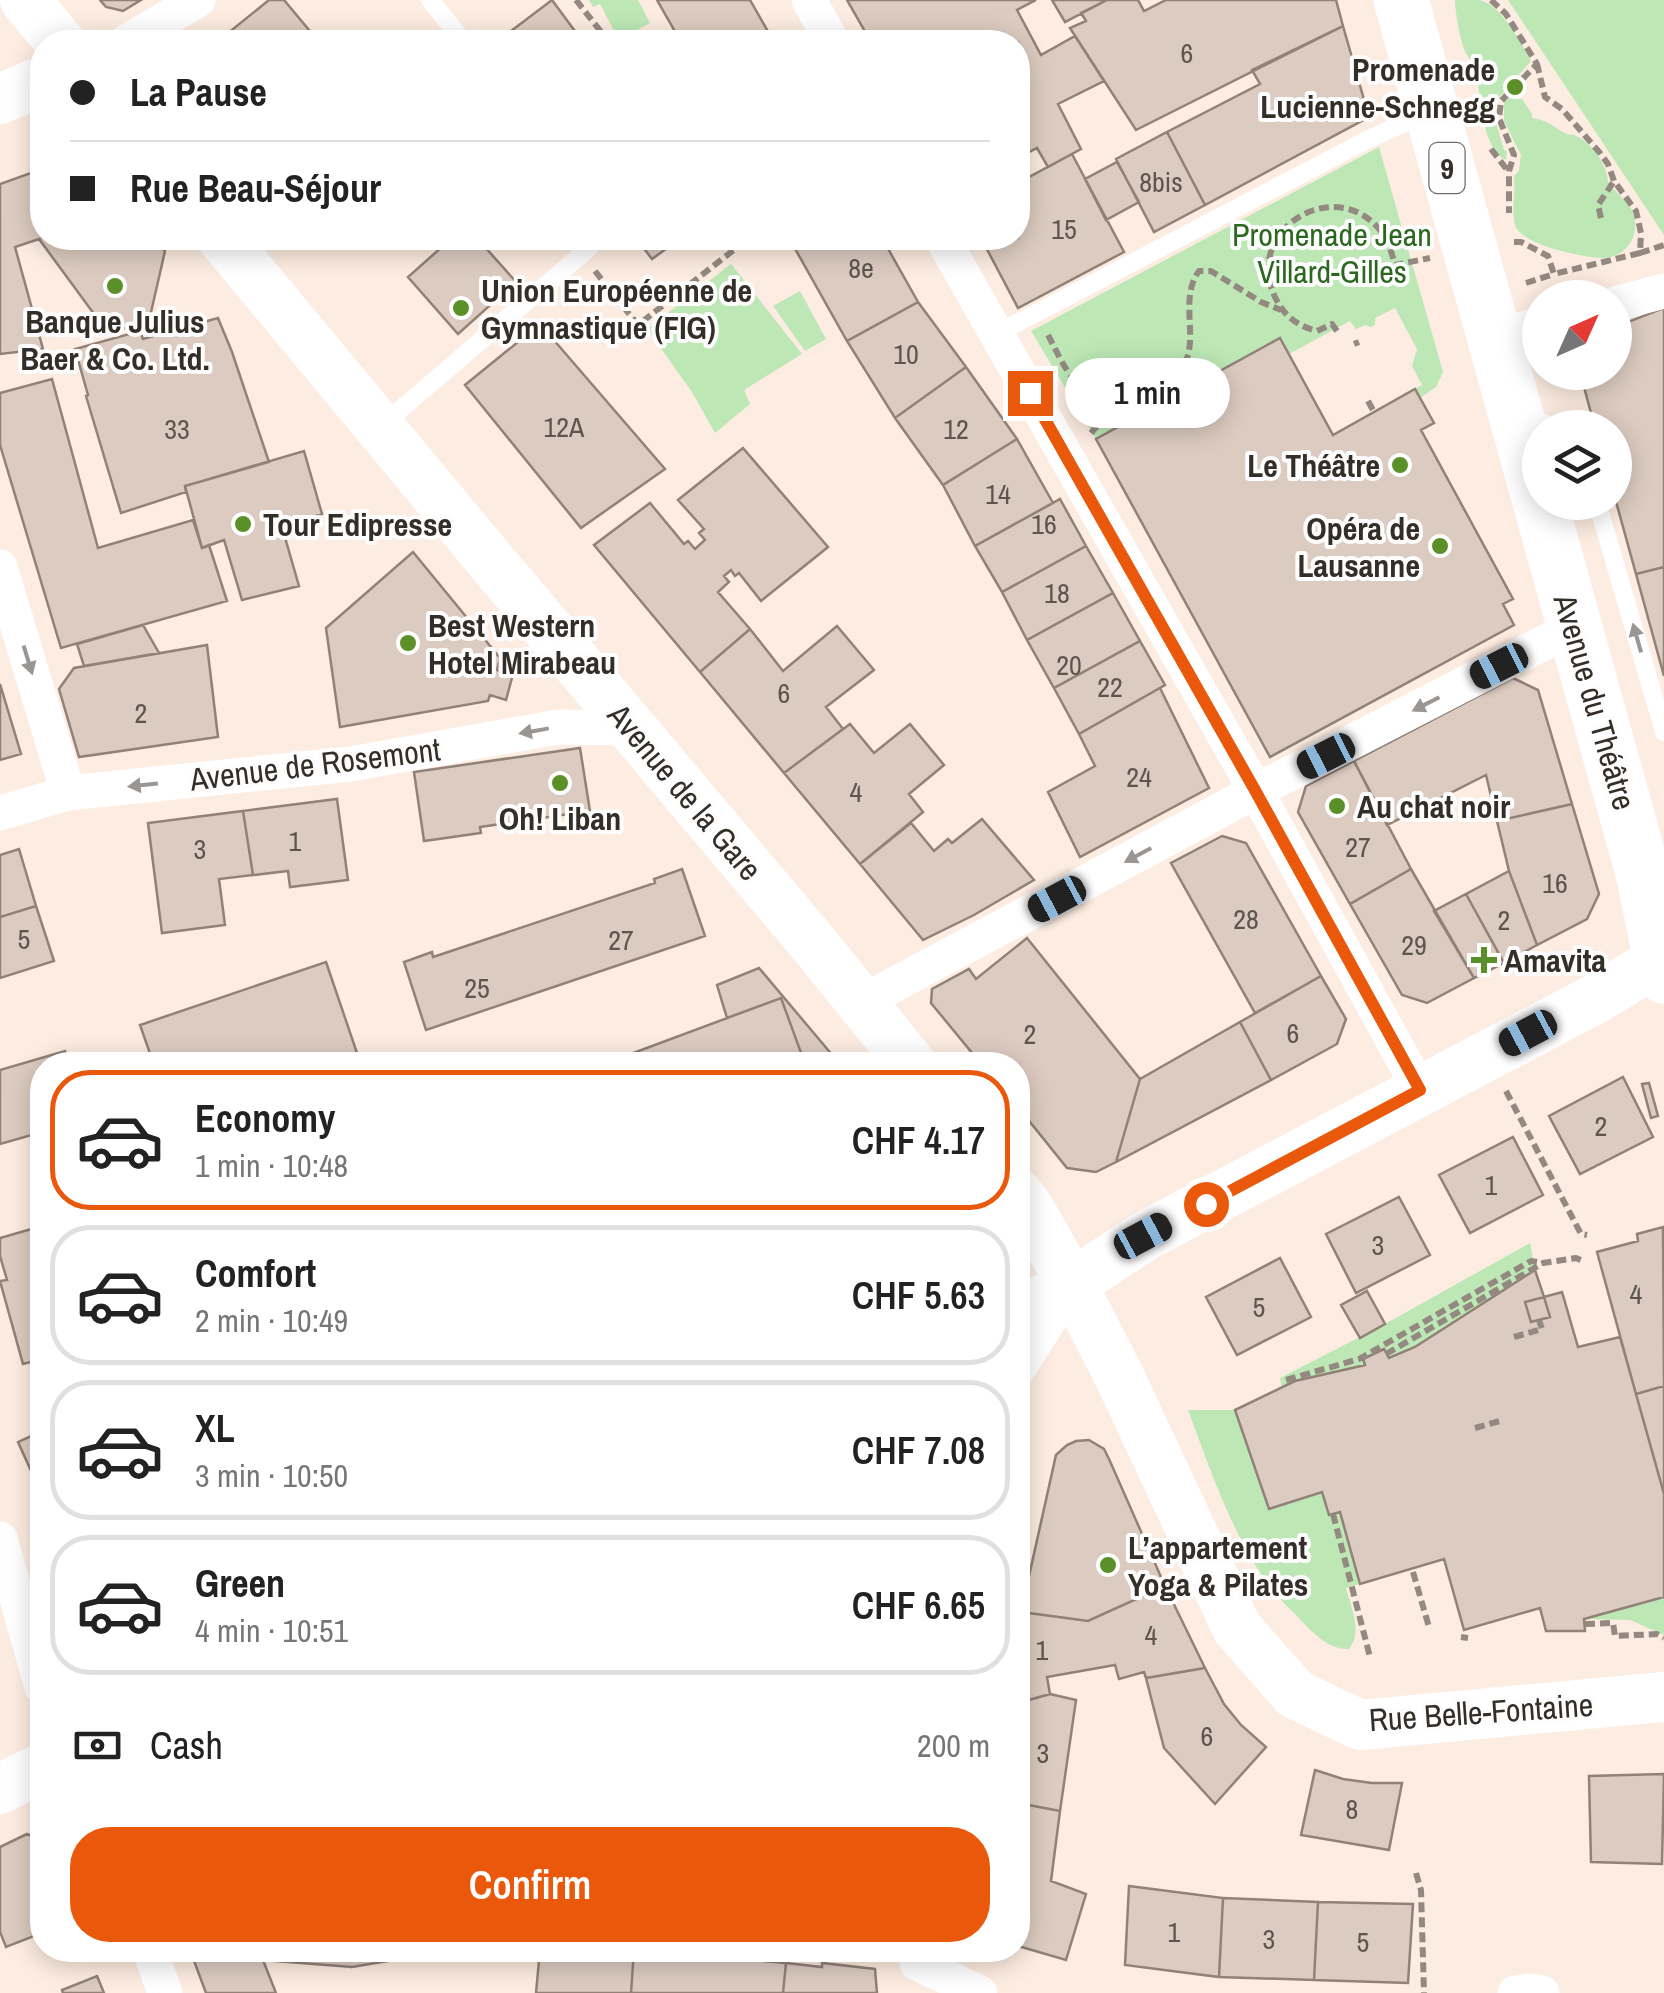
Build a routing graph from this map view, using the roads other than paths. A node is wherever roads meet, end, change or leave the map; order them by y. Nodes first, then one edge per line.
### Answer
1 (25, 0) edge
2 (198, 0) edge
3 (430, 0) edge
4 (809, 0) edge
5 (1400, 0) edge
6 (50, 30) edge
7 (147, 30) edge
8 (454, 30) edge
9 (825, 30) edge
10 (30, 86) edge
11 (0, 99) edge
12 (1431, 111) junction
13 (232, 250) edge
14 (586, 250) edge
15 (949, 250) edge
16 (1664, 291) edge
17 (1632, 299) edge
18 (1522, 324) edge
19 (996, 334) junction
20 (380, 428) junction
21 (1545, 520) edge
22 (1602, 520) edge
23 (0, 567) edge
24 (1575, 627) junction
25 (631, 728) junction
26 (1664, 732) edge
27 (1256, 792) junction
28 (68, 793) junction
29 (0, 813) edge
30 (1663, 962) edge
31 (862, 1002) junction
32 (902, 1052) edge
33 (1420, 1090) junction
34 (1030, 1210) edge
35 (1072, 1284) junction
36 (1030, 1307) edge
37 (1030, 1350) edge
38 (0, 1540) edge
39 (30, 1645) edge
40 (1664, 1698) edge
41 (30, 1774) edge
42 (0, 1789) edge
43 (154, 1962) edge
44 (916, 1969) edge
45 (165, 1993) edge
46 (980, 1993) edge
47 (1515, 1993) edge
48 (1542, 1993) edge

1 - 6 main road
2 - 7 street
3 - 8 lane
4 - 9 street
5 - 12 main road, Avenue du Théâtre / 9
10 - 11 main road
12 - 18 main road, Avenue du Théâtre / 9
12 - 19 lane
13 - 20 main road, Avenue de la Gare
14 - 20 lane
15 - 19 street
16 - 17 street
19 - 27 street
20 - 25 main road, Avenue de la Gare
21 - 24 main road, Avenue du Théâtre / 9
26 -> 22 lane
23 -> 28 street
24 -> 27 street
24 - 30 main road, Avenue du Théâtre / 9
25 -> 28 street, Avenue de Rosemont
25 - 31 main road, Avenue de la Gare
27 -> 31 street
27 - 33 street
28 - 29 street, Avenue de Rosemont
30 - 33 main road
31 - 32 main road, Avenue de la Gare
33 - 35 main road
34 - 35 main road
35 - 36 main road
35 - 37 street
35 - 40 main road, Rue Belle-Fontaine
38 - 39 street
41 - 42 main road
43 - 45 street
44 - 46 street
47 - 48 street

